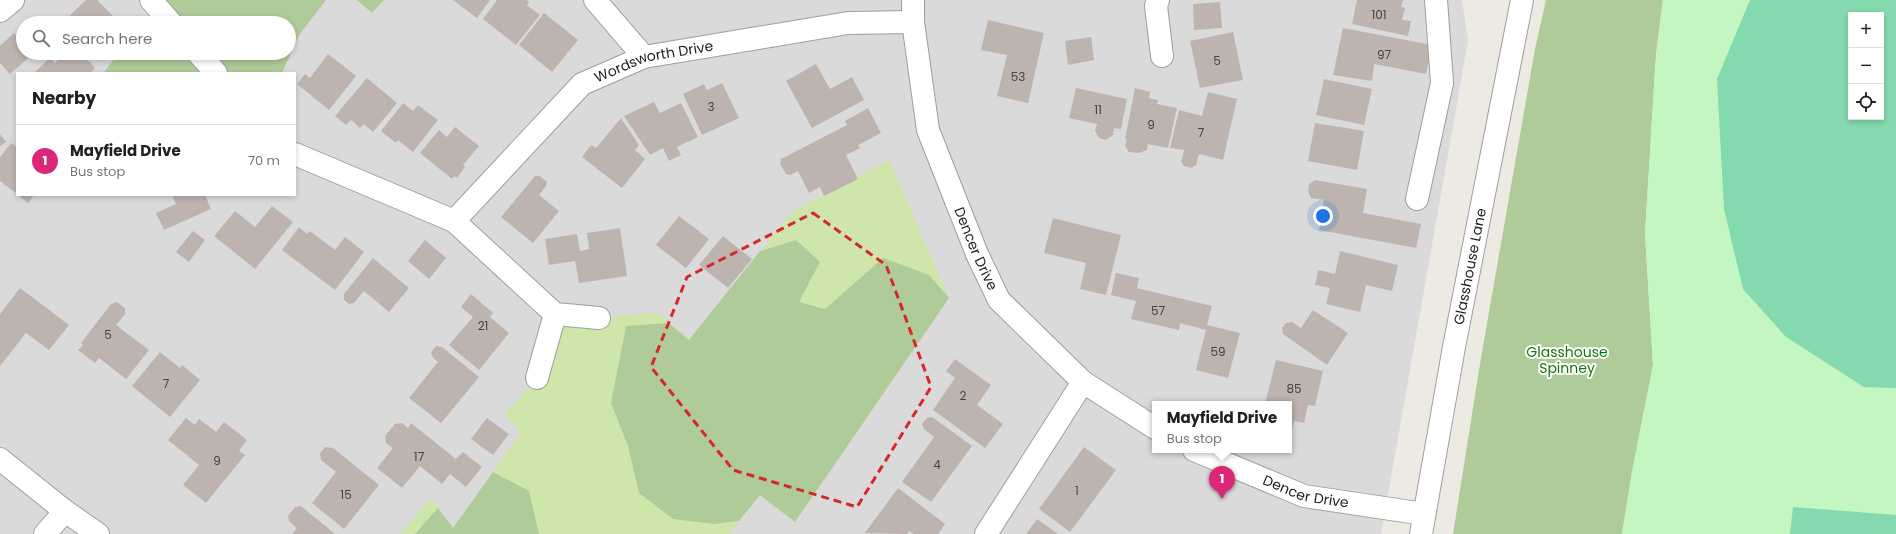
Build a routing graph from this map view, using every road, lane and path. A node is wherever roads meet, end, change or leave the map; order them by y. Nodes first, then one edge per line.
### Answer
1 (13, 0) edge
2 (151, 0) edge
3 (595, 0) edge
4 (913, 0) edge
5 (1158, 0) edge
6 (1436, 0) edge
7 (1522, 0) edge
8 (0, 11) edge
9 (165, 16) edge
10 (914, 22) junction
11 (1162, 56) dead end
12 (644, 57) junction
13 (204, 60) edge
14 (215, 72) edge
15 (296, 154) edge
16 (1417, 199) dead end
17 (454, 221) junction
18 (556, 314) junction
19 (599, 318) dead end
20 (537, 378) dead end
21 (1083, 382) junction
22 (1152, 426) edge
23 (1201, 453) edge
24 (0, 459) edge
25 (65, 511) junction
26 (1423, 524) edge
27 (45, 534) edge
28 (98, 534) edge
29 (986, 534) edge

1 - 8 street
2 - 9 street
3 - 12 street
4 - 10 street, Dencer Drive
5 - 11 street
6 - 16 street
7 - 26 street, Glasshouse Lane
10 - 12 street, Wordsworth Drive
10 - 21 street, Dencer Drive
12 - 17 street, Wordsworth Drive
13 - 14 street
15 - 17 street
17 - 18 street
18 - 19 street
18 - 20 street
21 - 22 street, Dencer Drive
21 - 29 street
23 - 26 street, Dencer Drive
24 - 25 street
25 - 27 street
25 - 28 street

